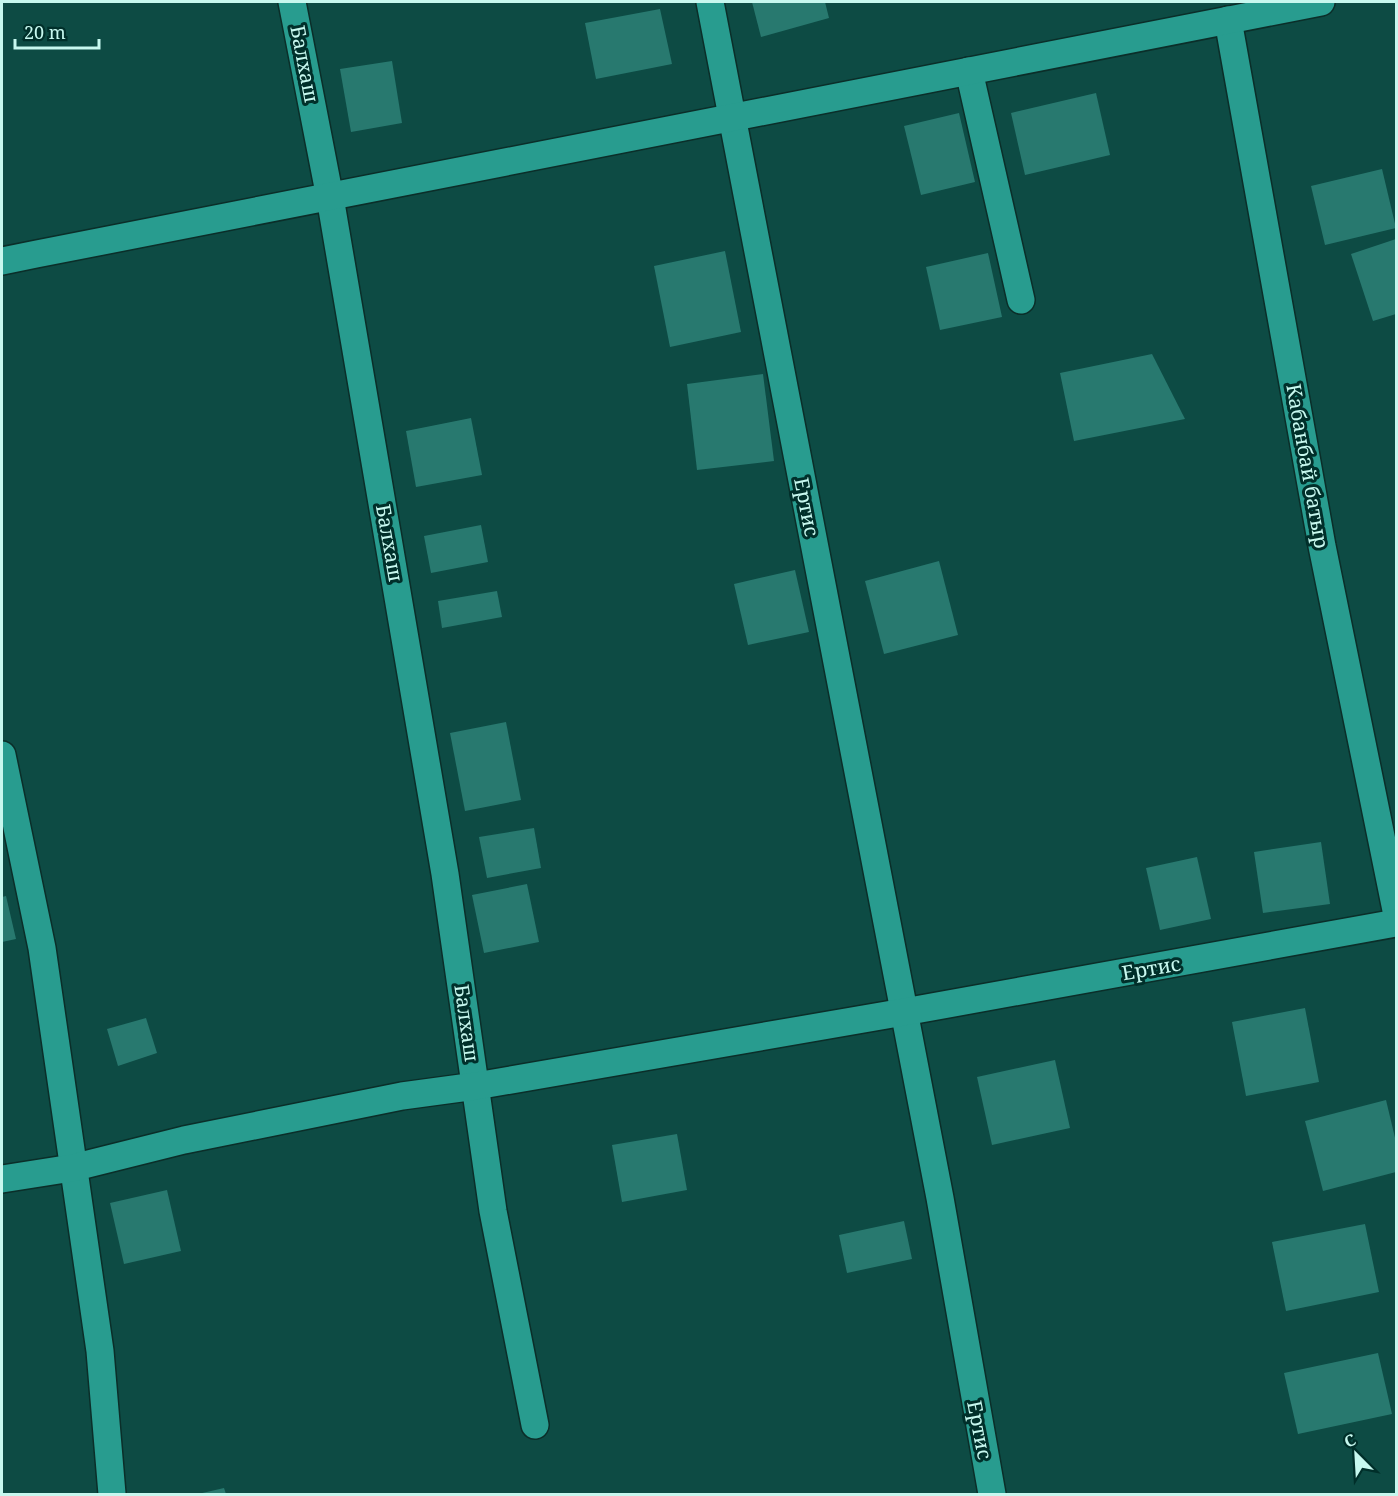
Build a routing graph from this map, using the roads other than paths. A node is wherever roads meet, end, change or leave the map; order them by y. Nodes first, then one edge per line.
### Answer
1 (292, 2) edge
2 (710, 2) edge
3 (1321, 2) edge
4 (1228, 20) junction
5 (969, 71) junction
6 (733, 118) junction
7 (330, 194) junction
8 (2, 261) edge
9 (1021, 300) dead end
10 (2, 756) edge
11 (1396, 910) edge
12 (1396, 922) edge
13 (904, 1012) junction
14 (476, 1086) junction
15 (72, 1168) junction
16 (2, 1179) edge
17 (535, 1425) dead end
18 (112, 1494) edge
19 (992, 1494) edge

1 - 7 street, Балхаш
2 - 6 street, Ертис
3 - 4 street
4 - 5 street
4 - 11 street, Кабанбай батыр
5 - 6 street
5 - 9 street
6 - 7 street
6 - 13 street, Ертис
7 - 8 street
7 - 14 street, Балхаш
10 - 15 street
12 - 13 street, Ертис
13 - 14 street
13 - 19 street, Ертис
14 - 15 street
14 - 17 street, Балхаш
15 - 16 street
15 - 18 street

